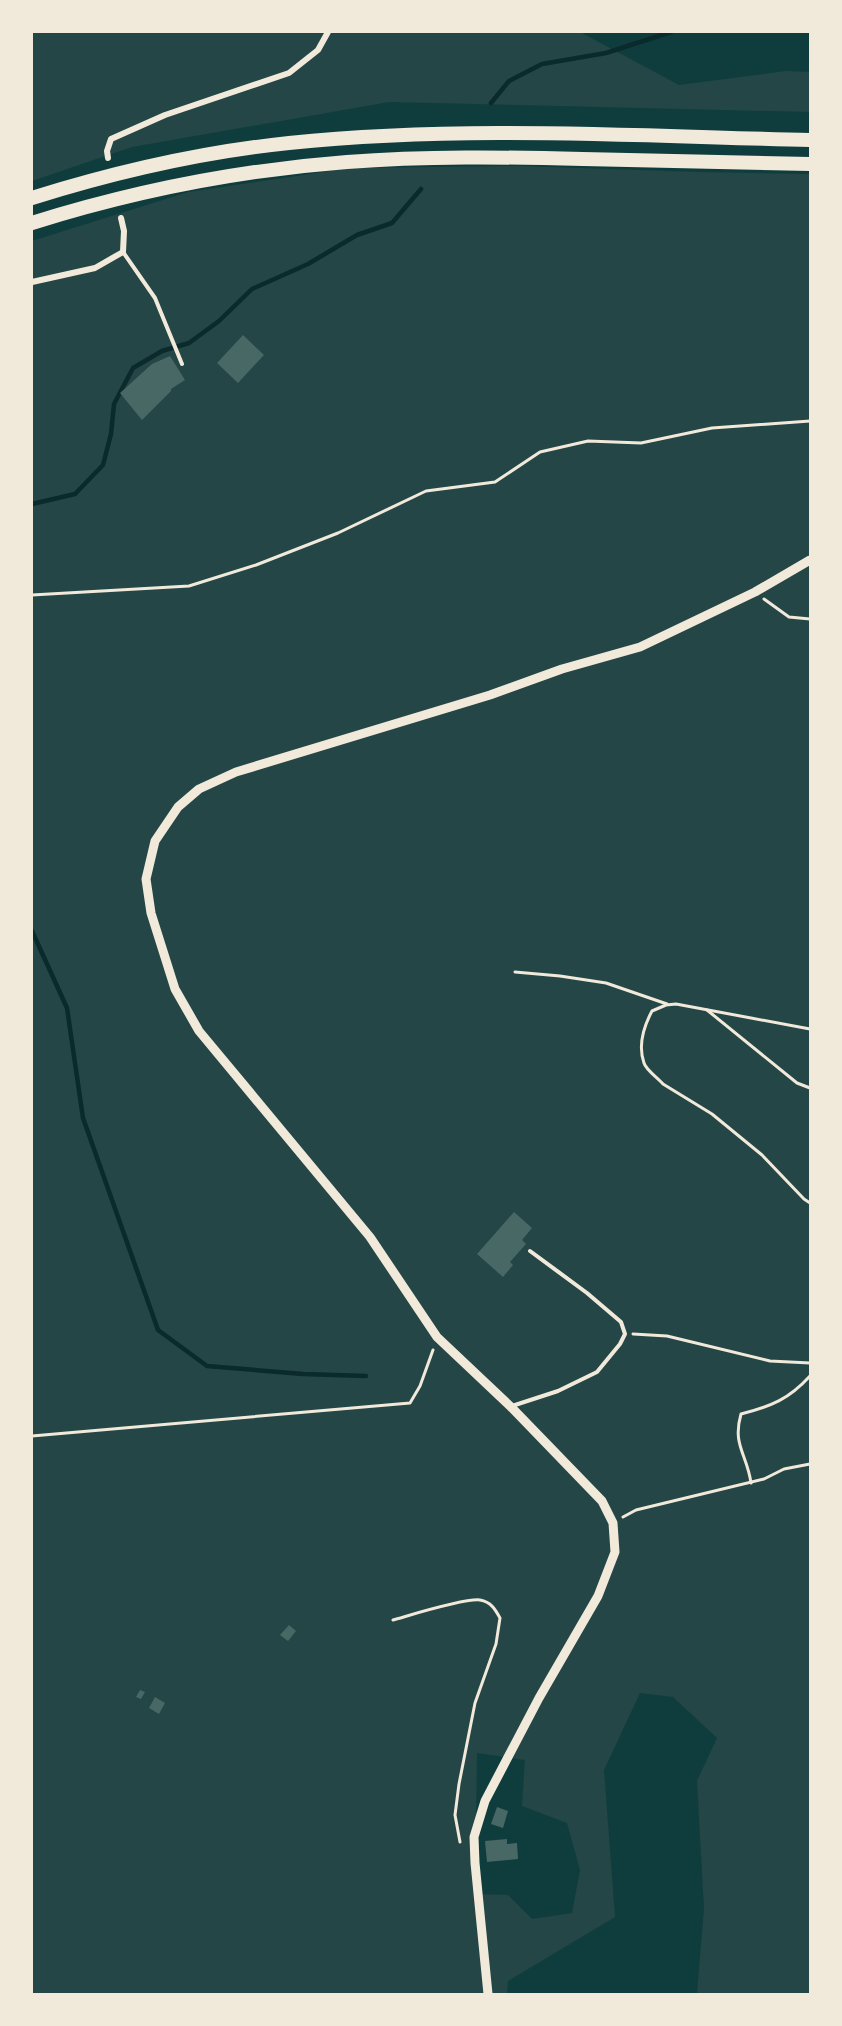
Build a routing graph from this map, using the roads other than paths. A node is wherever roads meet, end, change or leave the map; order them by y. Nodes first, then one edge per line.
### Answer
1 (328, 32) edge
2 (810, 140) edge
3 (108, 158) dead end
4 (810, 165) edge
5 (32, 198) edge
6 (121, 218) dead end
7 (32, 223) edge
8 (123, 252) junction
9 (32, 282) edge
10 (182, 364) dead end
11 (810, 560) edge
12 (530, 1251) dead end
13 (511, 1407) junction
14 (488, 1995) edge

1 - 3 street
2 - 5 highway
4 - 7 highway
6 - 8 street
8 - 9 street
8 - 10 lane
11 - 13 street
12 - 13 lane
13 - 14 street

